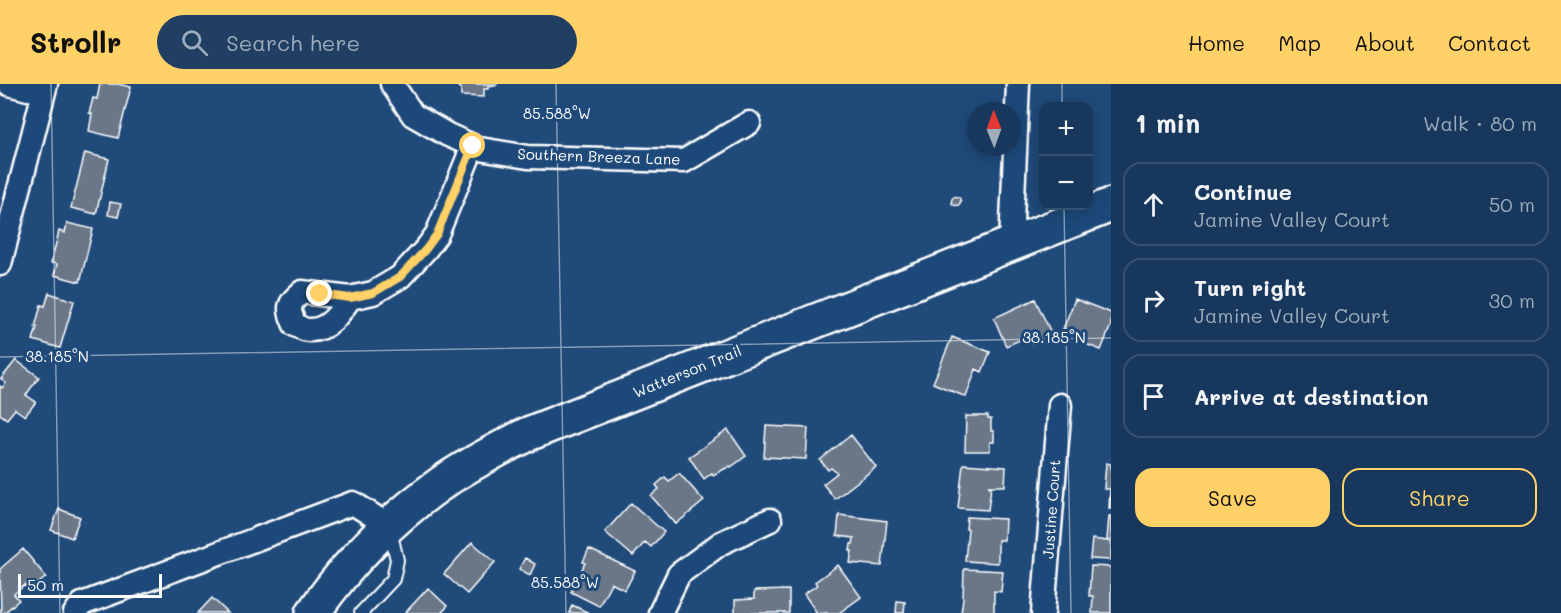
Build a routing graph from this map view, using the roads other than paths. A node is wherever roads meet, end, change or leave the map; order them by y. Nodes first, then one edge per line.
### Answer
1 (9, 84) edge
2 (392, 84) edge
3 (1018, 84) edge
4 (45, 87) edge
5 (749, 123) dead end
6 (473, 146) junction
7 (1111, 205) edge
8 (1011, 244) junction
9 (0, 264) edge
10 (350, 298) dead end
11 (1060, 405) dead end
12 (770, 520) dead end
13 (389, 526) junction
14 (75, 613) edge
15 (313, 613) edge
16 (362, 613) edge
17 (660, 613) edge
18 (1043, 613) edge

1 - 4 street
2 - 6 street, Southern Breeza Lane
3 - 8 street
4 - 9 street
5 - 6 street, Southern Breeza Lane
6 - 10 street
7 - 8 main road, Watterson Trail
8 - 13 main road, Watterson Trail
11 - 18 street, Justine Court
12 - 17 street
13 - 14 street
13 - 15 main road, Watterson Trail
13 - 16 lane

